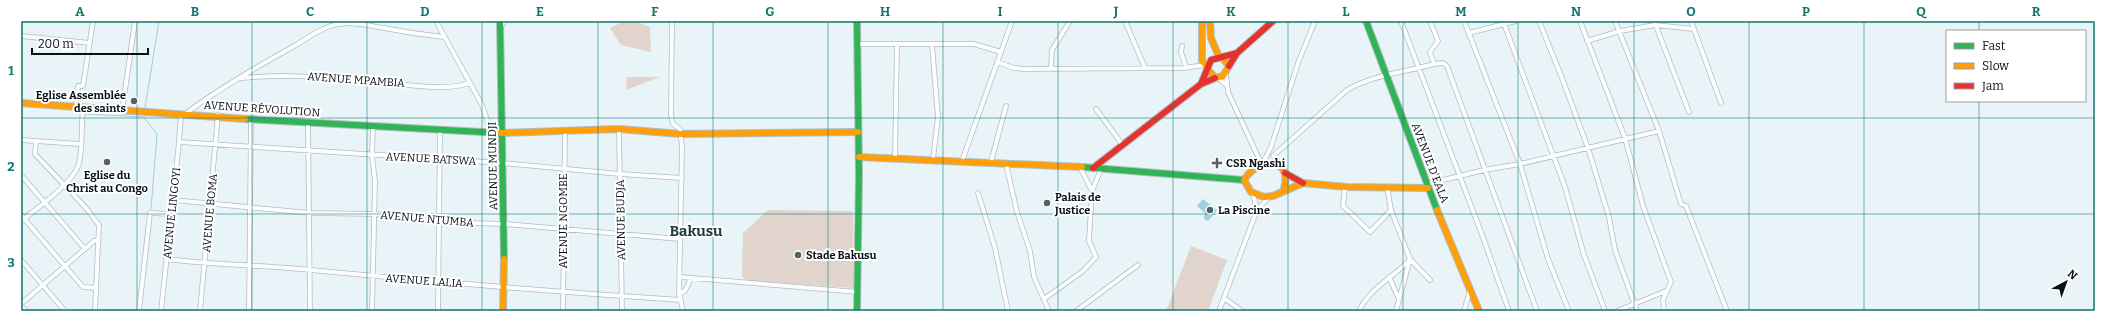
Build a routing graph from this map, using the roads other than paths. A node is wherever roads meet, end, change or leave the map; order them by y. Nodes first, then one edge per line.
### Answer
1 (93, 21) edge
2 (135, 21) edge
3 (436, 21) edge
4 (505, 21) edge
5 (672, 21) edge
6 (857, 21) edge
7 (1012, 21) edge
8 (1070, 21) edge
9 (1125, 21) edge
10 (1202, 21) edge
11 (1210, 21) edge
12 (1273, 21) edge
13 (1316, 21) edge
14 (1366, 21) edge
15 (1401, 21) edge
16 (1430, 21) edge
17 (1464, 21) edge
18 (1516, 21) edge
19 (1539, 21) edge
20 (1580, 21) edge
21 (1615, 21) edge
22 (1691, 21) edge
23 (359, 23) edge
24 (1504, 23) edge
25 (1654, 23) edge
26 (500, 24) edge
27 (1694, 29) junction
28 (1620, 31) junction
29 (1469, 34) junction
30 (21, 36) edge
31 (444, 37) junction
32 (1587, 41) junction
33 (90, 43) junction
34 (857, 44) junction
35 (897, 44) junction
36 (932, 45) junction
37 (1182, 46) dead end
38 (1001, 52) junction
39 (1237, 53) junction
40 (1220, 57) junction
41 (997, 62) junction
42 (1434, 64) junction
43 (1230, 66) junction
44 (1186, 67) junction
45 (1206, 67) junction
46 (1051, 68) junction
47 (1145, 68) junction
48 (1418, 68) junction
49 (1226, 74) junction
50 (1387, 76) junction
51 (1216, 78) junction
52 (240, 79) junction
53 (470, 83) junction
54 (1201, 84) junction
55 (1226, 85) junction
56 (21, 103) edge
57 (1721, 103) dead end
58 (1006, 106) dead end
59 (76, 107) junction
60 (83, 108) junction
61 (1096, 109) dead end
62 (122, 111) junction
63 (1689, 112) dead end
64 (183, 114) junction
65 (218, 115) junction
66 (251, 119) junction
67 (308, 122) junction
68 (373, 126) junction
69 (440, 129) junction
70 (619, 129) junction
71 (1659, 131) junction
72 (491, 132) junction
73 (564, 132) junction
74 (858, 132) junction
75 (502, 133) junction
76 (681, 134) junction
77 (1625, 138) junction
78 (21, 140) edge
79 (36, 141) junction
80 (179, 142) junction
81 (80, 144) junction
82 (1122, 144) junction
83 (216, 145) junction
84 (1271, 147) junction
85 (251, 148) junction
86 (1588, 148) junction
87 (308, 150) junction
88 (372, 156) junction
89 (1274, 156) junction
90 (1554, 156) junction
91 (859, 157) junction
92 (895, 158) junction
93 (933, 159) junction
94 (439, 160) junction
95 (962, 161) junction
96 (502, 163) junction
97 (991, 163) junction
98 (1262, 163) junction
99 (1006, 164) junction
100 (1273, 164) junction
101 (1520, 164) junction
102 (1080, 167) junction
103 (1093, 168) junction
104 (563, 169) junction
105 (1100, 169) junction
106 (1484, 170) junction
107 (1285, 172) junction
108 (620, 174) junction
109 (21, 175) edge
110 (1459, 176) junction
111 (682, 178) junction
112 (1244, 180) junction
113 (1304, 183) junction
114 (64, 185) junction
115 (1387, 186) junction
116 (1427, 186) junction
117 (1284, 188) junction
118 (1345, 188) junction
119 (1092, 191) junction
120 (978, 193) dead end
121 (1253, 194) junction
122 (1269, 197) junction
123 (173, 200) junction
124 (44, 202) junction
125 (210, 204) junction
126 (250, 207) junction
127 (1257, 210) junction
128 (1391, 210) junction
129 (310, 213) junction
130 (172, 214) junction
131 (375, 214) junction
132 (22, 218) edge
133 (439, 222) junction
134 (504, 224) junction
135 (564, 229) junction
136 (621, 236) junction
137 (680, 239) junction
138 (99, 240) junction
139 (85, 249) junction
140 (166, 259) junction
141 (1410, 259) junction
142 (21, 260) edge
143 (205, 264) junction
144 (1138, 265) dead end
145 (64, 266) junction
146 (249, 266) junction
147 (310, 270) junction
148 (374, 277) junction
149 (680, 277) junction
150 (1389, 277) junction
151 (691, 278) junction
152 (1430, 280) dead end
153 (438, 282) junction
154 (42, 285) junction
155 (504, 286) junction
156 (96, 288) junction
157 (1470, 290) junction
158 (1666, 291) junction
159 (858, 292) junction
160 (564, 293) junction
161 (679, 293) junction
162 (622, 296) junction
163 (1224, 298) junction
164 (1398, 298) junction
165 (1044, 299) junction
166 (681, 300) junction
167 (1636, 304) junction
168 (21, 305) edge
169 (26, 311) edge
170 (65, 311) edge
171 (95, 311) edge
172 (139, 311) edge
173 (161, 311) edge
174 (200, 311) edge
175 (249, 311) edge
176 (310, 311) edge
177 (372, 311) edge
178 (438, 311) edge
179 (503, 311) edge
180 (563, 311) edge
181 (622, 311) edge
182 (683, 311) edge
183 (857, 311) edge
184 (1008, 311) edge
185 (1049, 311) edge
186 (1076, 311) edge
187 (1219, 311) edge
188 (1242, 311) edge
189 (1359, 311) edge
190 (1396, 311) edge
191 (1464, 311) edge
192 (1479, 311) edge
193 (1509, 311) edge
194 (1537, 311) edge
195 (1569, 311) edge
196 (1605, 311) edge
197 (1617, 311) edge
198 (1637, 311) edge
199 (1664, 311) edge
200 (1727, 311) edge

1 - 33 street
2 - 62 street
3 - 31 street
4 - 26 street
5 - 76 street
6 - 34 street
7 - 38 street
8 - 46 street
9 - 47 street
10 - 45 street
11 - 40 street
12 - 39 street
13 - 84 street
14 - 50 street, AVENUE D'EALA
15 - 48 street
16 - 42 street
17 - 29 street
18 - 24 street
19 - 86 street
20 - 32 street
21 - 28 street
22 - 27 street
23 - 31 street
23 - 52 street
24 - 29 street
24 - 90 street
25 - 27 street
25 - 28 street
25 - 63 street
26 - 75 street, AVENUE MUNDJI
27 - 57 street
28 - 32 street
28 - 71 street
29 - 101 street
30 - 33 street
31 - 53 street
32 - 77 street
33 - 59 street
34 - 35 street
34 - 74 street
35 - 36 street
35 - 92 street
36 - 38 street
36 - 93 street
37 - 44 street
38 - 41 street
39 - 40 street
39 - 43 street
40 - 43 street
40 - 45 street
41 - 46 street
41 - 95 street
42 - 48 street
42 - 106 street
43 - 49 street
44 - 45 street
44 - 47 street
45 - 51 street
45 - 54 street
46 - 47 street
48 - 50 street
48 - 110 street
49 - 51 street
49 - 55 street
50 - 89 street
50 - 116 street, AVENUE D'EALA
51 - 54 street
51 - 55 street
52 - 53 street, AVENUE MPAMBIA
52 - 64 street
53 - 72 street
54 - 82 street
55 - 98 street
56 - 59 street, AVENUE RÉVOLUTION
58 - 97 street
59 - 60 street, AVENUE RÉVOLUTION
60 - 62 street, AVENUE RÉVOLUTION
60 - 81 street
61 - 82 street
62 - 64 street, AVENUE RÉVOLUTION
64 - 65 street, AVENUE RÉVOLUTION
64 - 80 street, AVENUE LINGOYI
65 - 66 street, AVENUE RÉVOLUTION
65 - 83 street, AVENUE BOMA
66 - 67 street, AVENUE RÉVOLUTION
66 - 85 street
67 - 68 street, AVENUE RÉVOLUTION
67 - 87 street
68 - 69 street, AVENUE RÉVOLUTION
68 - 88 street
69 - 72 street, AVENUE RÉVOLUTION
69 - 94 street
70 - 73 street, AVENUE RÉVOLUTION
70 - 76 street, AVENUE RÉVOLUTION
70 - 108 street, AVENUE BUDJA
71 - 77 street
71 - 200 street
72 - 75 street, AVENUE RÉVOLUTION
73 - 75 street, AVENUE RÉVOLUTION
73 - 104 street, AVENUE NGOMBE
74 - 76 street, AVENUE RÉVOLUTION
74 - 91 street
75 - 96 street, AVENUE MUNDJI
76 - 111 street
77 - 86 street
77 - 158 street
78 - 79 street
79 - 81 street
79 - 114 street
80 - 83 street, AVENUE BATSWA
80 - 123 street, AVENUE LINGOYI
81 - 114 street
82 - 103 street
83 - 85 street, AVENUE BATSWA
83 - 125 street, AVENUE BOMA
84 - 89 street
84 - 98 street
85 - 87 street, AVENUE BATSWA
85 - 126 street
86 - 90 street
86 - 167 street
87 - 88 street, AVENUE BATSWA
87 - 129 street
88 - 94 street, AVENUE BATSWA
88 - 131 street
89 - 100 street
90 - 101 street
90 - 196 street
91 - 92 street
91 - 159 street
92 - 93 street
93 - 95 street
94 - 96 street, AVENUE BATSWA
94 - 133 street
95 - 97 street
96 - 104 street, AVENUE BATSWA
96 - 134 street, AVENUE MUNDJI
97 - 99 street
98 - 100 street
98 - 112 street
99 - 102 street
99 - 165 street
100 - 107 street
101 - 106 street
101 - 195 street
102 - 103 street
102 - 119 street
103 - 105 street
104 - 108 street, AVENUE BATSWA
104 - 135 street, AVENUE NGOMBE
105 - 112 street
105 - 119 street
106 - 110 street
106 - 194 street
107 - 113 street
107 - 117 street
108 - 111 street, AVENUE BATSWA
108 - 136 street, AVENUE BUDJA
109 - 124 street
110 - 116 street
110 - 193 street
111 - 137 street
112 - 121 street
113 - 117 street
113 - 118 street
114 - 124 street
114 - 138 street
115 - 116 street
115 - 118 street
115 - 128 street
116 - 157 street, AVENUE D'EALA
117 - 122 street
118 - 128 street
119 - 165 street
120 - 184 street
121 - 122 street
121 - 127 street
122 - 127 street
123 - 125 street, AVENUE NTUMBA
123 - 130 street, AVENUE LINGOYI
124 - 132 street
124 - 139 street
125 - 126 street, AVENUE NTUMBA
125 - 143 street, AVENUE BOMA
126 - 129 street, AVENUE NTUMBA
126 - 146 street
127 - 163 street
128 - 141 street
129 - 131 street, AVENUE NTUMBA
129 - 147 street
130 - 140 street, AVENUE LINGOYI
130 - 172 street
131 - 133 street, AVENUE NTUMBA
131 - 148 street
132 - 145 street
133 - 134 street, AVENUE NTUMBA
133 - 153 street
134 - 135 street, AVENUE NTUMBA
134 - 155 street, AVENUE MUNDJI
135 - 136 street, AVENUE NTUMBA
135 - 160 street, AVENUE NGOMBE
136 - 137 street, AVENUE NTUMBA
136 - 162 street, AVENUE BUDJA
137 - 149 street
138 - 139 street
138 - 156 street
139 - 145 street
140 - 143 street, AVENUE LALIA
140 - 173 street, AVENUE LINGOYI
141 - 150 street
141 - 152 street
141 - 164 street
142 - 154 street
143 - 146 street, AVENUE LALIA
143 - 174 street, AVENUE BOMA
144 - 186 street
145 - 154 street
145 - 156 street
146 - 147 street, AVENUE LALIA
146 - 175 street
147 - 148 street, AVENUE LALIA
147 - 176 street
148 - 153 street, AVENUE LALIA
148 - 177 street
149 - 151 street
149 - 161 street
150 - 164 street
150 - 189 street
151 - 159 street
151 - 161 street
153 - 155 street, AVENUE LALIA
153 - 178 street
154 - 168 street
154 - 170 street
155 - 160 street, AVENUE LALIA
155 - 179 street, AVENUE MUNDJI
156 - 171 street
157 - 191 street
157 - 192 street, AVENUE D'EALA
158 - 167 street
158 - 199 street
159 - 183 street
160 - 162 street, AVENUE LALIA
160 - 180 street, AVENUE NGOMBE
161 - 166 street
162 - 166 street, AVENUE LALIA
162 - 181 street, AVENUE BUDJA
163 - 187 street
163 - 188 street
164 - 190 street
165 - 185 street
166 - 182 street
167 - 197 street
167 - 198 street
168 - 169 street

